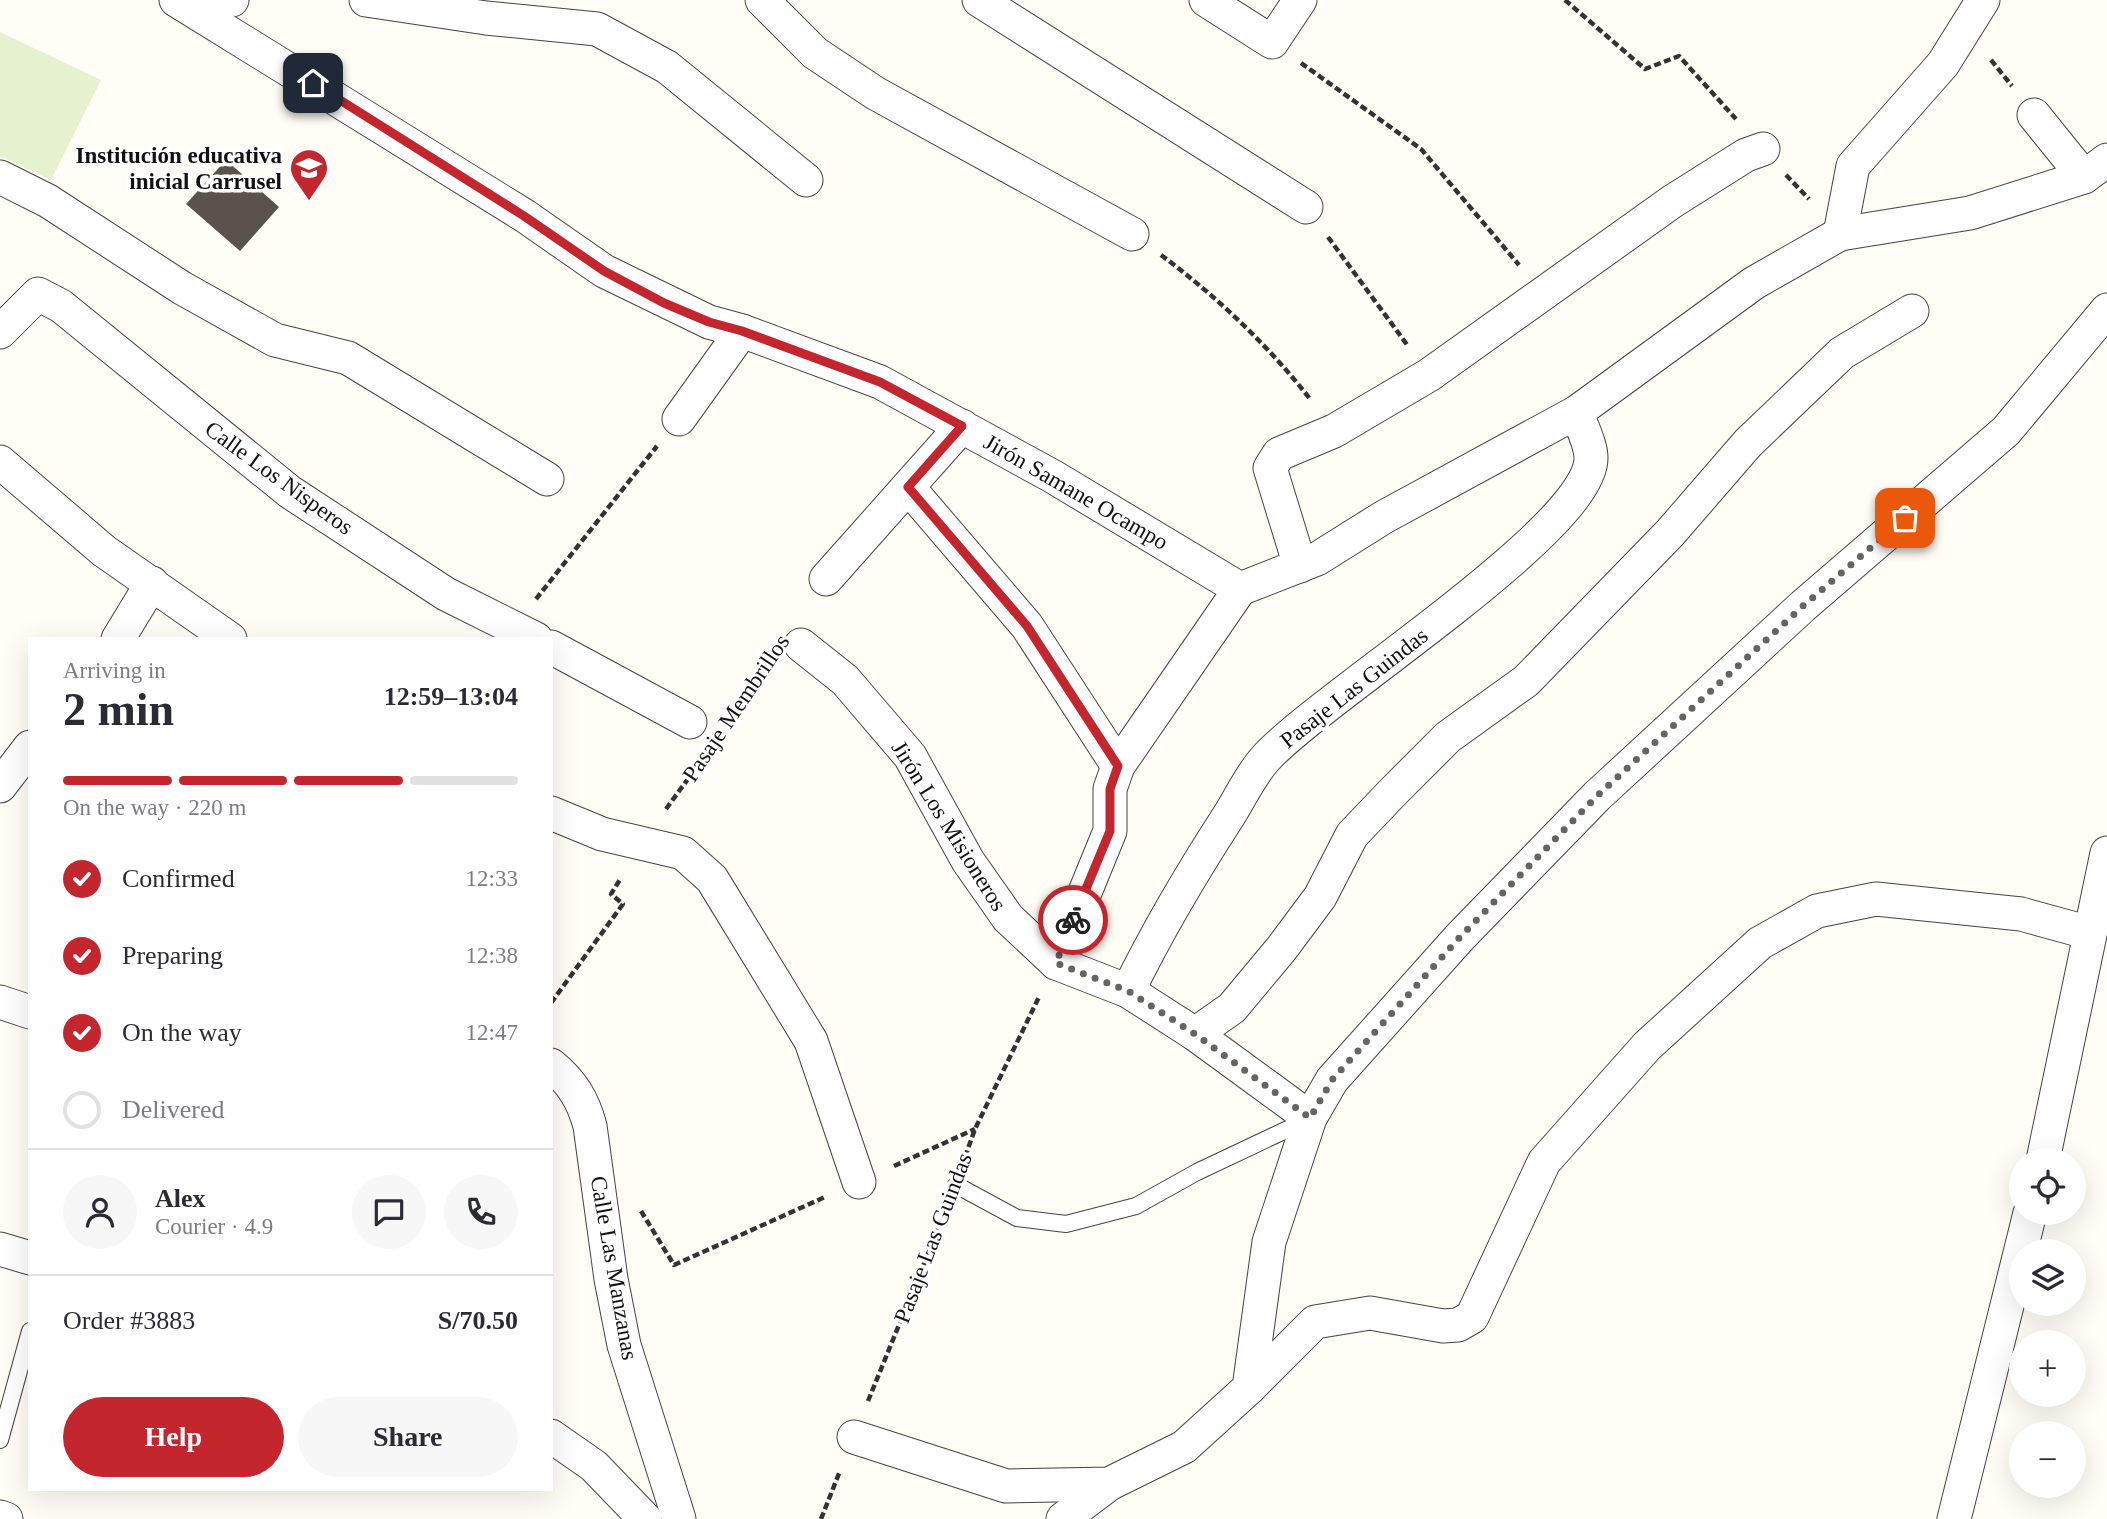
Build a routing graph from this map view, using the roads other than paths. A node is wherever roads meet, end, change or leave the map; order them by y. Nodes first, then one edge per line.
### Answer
1 (232, 0) edge
2 (366, 0) edge
3 (762, 0) edge
4 (979, 0) edge
5 (1206, 0) edge
6 (1300, 0) edge
7 (1983, 0) edge
8 (180, 2) edge
9 (2034, 115) dead end
10 (1763, 149) road end
11 (2095, 169) edge
12 (0, 177) edge
13 (806, 180) dead end
14 (1306, 207) road end
15 (1132, 234) road end
16 (1840, 234) junction
17 (2107, 310) edge
18 (1912, 311) dead end
19 (742, 331) junction
20 (0, 332) edge
21 (1577, 412) junction
22 (679, 419) road end
23 (962, 426) junction
24 (0, 462) edge
25 (547, 479) dead end
26 (908, 487) junction
27 (1300, 566) junction
28 (826, 579) dead end
29 (152, 583) junction
30 (1240, 589) junction
31 (525, 633) edge
32 (119, 637) edge
33 (227, 637) edge
34 (801, 645) dead end
35 (553, 648) edge
36 (690, 722) dead end
37 (28, 750) edge
38 (1118, 766) junction
39 (10, 780) edge
40 (553, 814) edge
41 (2107, 853) edge
42 (2090, 933) junction
43 (1056, 963) junction
44 (1128, 991) junction
45 (0, 1002) edge
46 (28, 1011) edge
47 (1195, 1034) junction
48 (553, 1067) edge
49 (1310, 1118) junction
50 (2045, 1148) edge
51 (859, 1182) dead end
52 (956, 1185) road end
53 (2027, 1225) edge
54 (0, 1249) edge
55 (28, 1257) edge
56 (28, 1338) edge
57 (1249, 1388) junction
58 (553, 1437) edge
59 (854, 1437) road end
60 (0, 1440) edge
61 (1110, 1484) junction
62 (0, 1517) edge
63 (6, 1519) edge
64 (645, 1519) edge
65 (680, 1519) edge
66 (1063, 1519) edge
67 (1954, 1519) edge

1 - 8 street
2 - 13 street
3 - 15 street
4 - 14 street
5 - 6 street
7 - 16 street
8 - 19 street, Jirón Samane Ocampo
9 - 11 street
10 - 27 street
11 - 16 street
12 - 25 street
16 - 21 street
17 - 49 street
18 - 47 street
19 - 22 street
19 - 23 street, Jirón Samane Ocampo
20 - 31 street, Calle Los Nisperos
21 - 27 street
21 - 44 street, Pasaje Las Guindas
23 - 26 street
23 - 30 street, Jirón Samane Ocampo
24 - 29 street
26 - 28 street
26 - 38 street
27 - 30 street
29 - 32 street
29 - 33 street
30 - 38 street
34 - 43 street, Jirón Los Misioneros
35 - 36 street
37 - 39 street
38 - 43 street
40 - 51 street
41 - 42 street
42 - 50 street
42 - 57 street
43 - 44 street
44 - 47 street
45 - 46 street
47 - 49 street
48 - 65 street, Calle Las Manzanas
49 - 52 lane
49 - 57 street
53 - 67 street
54 - 55 street
56 - 60 lane
57 - 61 street
58 - 64 street
59 - 61 street
61 - 66 street
62 - 63 street

